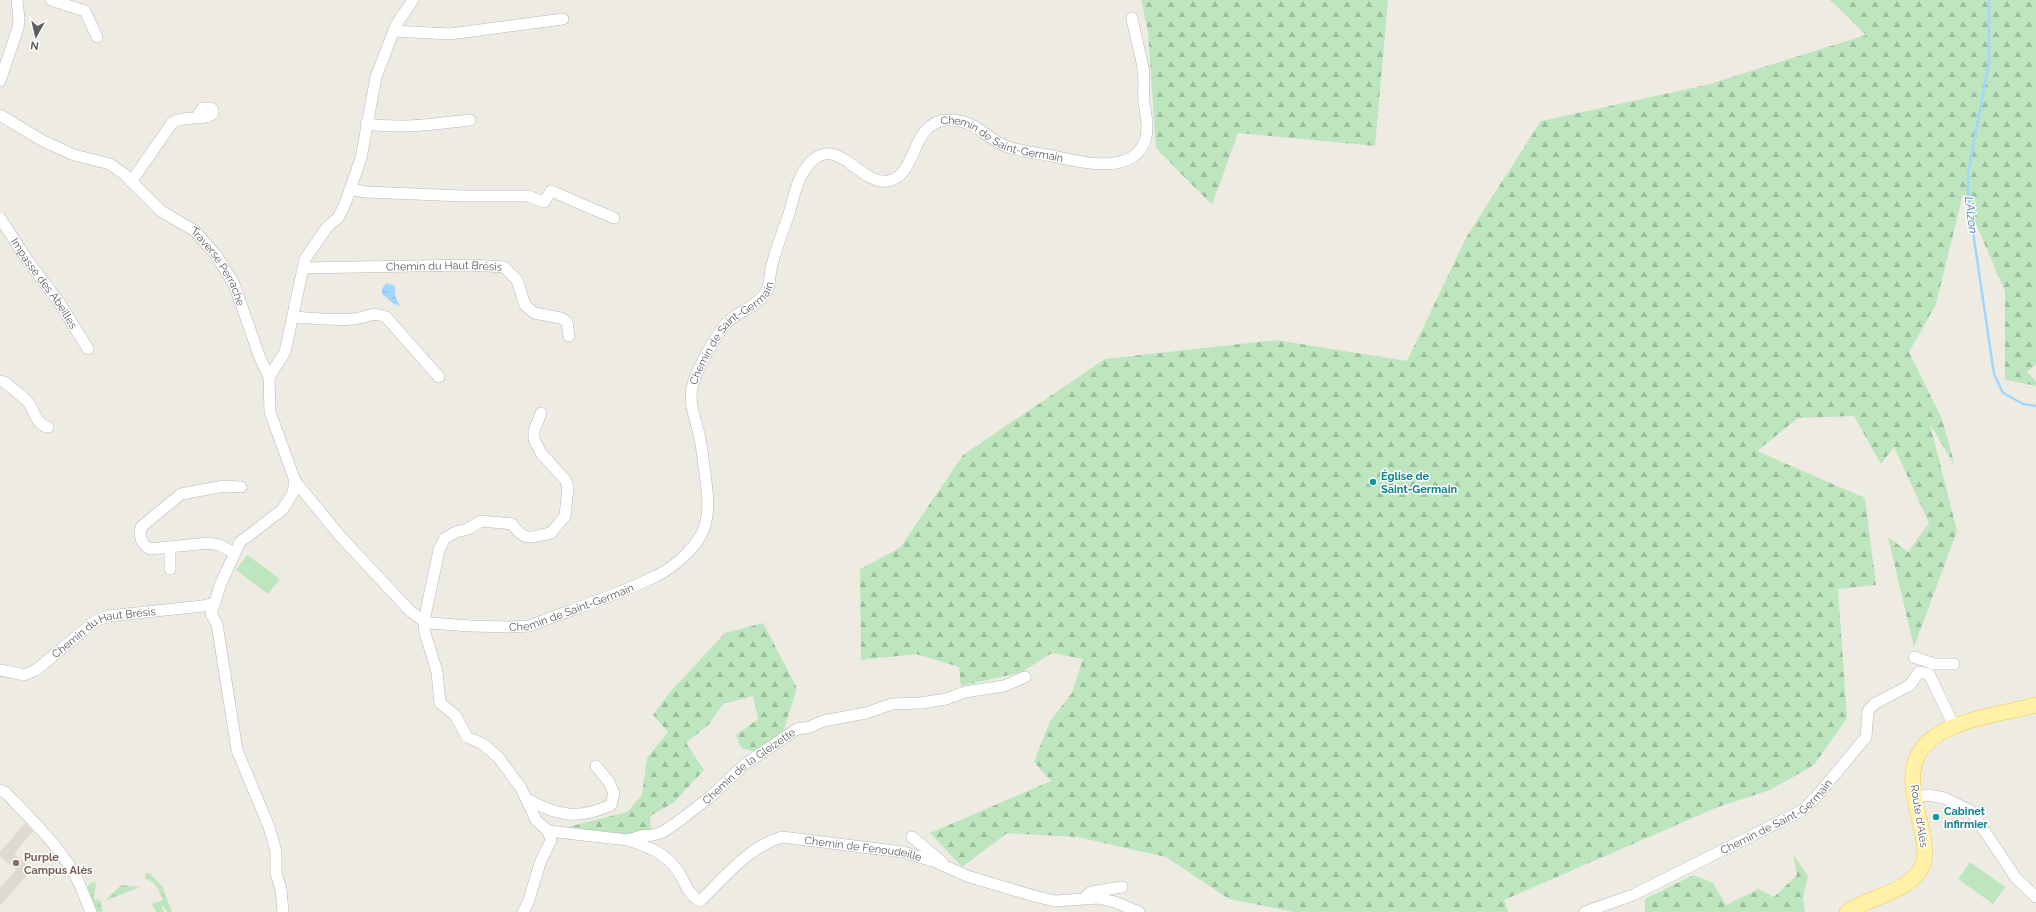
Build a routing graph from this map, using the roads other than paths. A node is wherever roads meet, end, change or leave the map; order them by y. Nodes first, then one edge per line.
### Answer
1 (17, 0) edge
2 (51, 0) edge
3 (413, 0) edge
4 (1132, 18) dead end
5 (563, 19) dead end
6 (394, 31) junction
7 (97, 36) dead end
8 (0, 81) edge
9 (0, 115) edge
10 (196, 118) dead end
11 (470, 120) dead end
12 (366, 124) junction
13 (132, 182) junction
14 (350, 189) junction
15 (0, 218) edge
16 (614, 218) dead end
17 (303, 268) junction
18 (292, 317) junction
19 (569, 336) dead end
20 (88, 349) dead end
21 (269, 377) junction
22 (439, 377) dead end
23 (0, 381) edge
24 (541, 414) dead end
25 (48, 427) dead end
26 (294, 481) junction
27 (241, 487) dead end
28 (170, 547) junction
29 (235, 552) junction
30 (170, 569) dead end
31 (214, 603) junction
32 (424, 621) junction
33 (1914, 657) dead end
34 (1954, 664) dead end
35 (0, 670) edge
36 (1025, 677) dead end
37 (2033, 706) edge
38 (1954, 726) junction
39 (596, 766) dead end
40 (0, 790) edge
41 (1915, 797) junction
42 (527, 799) junction
43 (548, 831) junction
44 (912, 837) dead end
45 (628, 840) junction
46 (943, 865) junction
47 (1122, 887) dead end
48 (2036, 897) edge
49 (1082, 898) junction
50 (91, 912) edge
51 (283, 912) edge
52 (523, 912) edge
53 (1139, 912) edge
54 (1585, 912) edge
55 (1847, 912) edge

1 - 8 street
2 - 7 street
3 - 6 street
4 - 32 street, Chemin de Saint-Germain
5 - 6 street
6 - 12 street
9 - 13 street, Traverse Perrache
10 - 13 street
11 - 12 street
12 - 14 street
13 - 21 street, Traverse Perrache
14 - 16 street
14 - 17 street
15 - 20 street, Impasse des Abeilles
17 - 18 street
17 - 19 street, Chemin du Haut Brésis
18 - 21 street
18 - 22 street
21 - 26 street
23 - 25 street
24 - 32 street
26 - 29 street
26 - 32 street, Chemin de Saint-Germain
27 - 28 street
28 - 29 street
28 - 30 street
29 - 31 street
31 - 35 street, Chemin du Haut Brésis
31 - 51 street
32 - 42 street
33 - 34 street
36 - 45 street, Chemin de la Gleizette
37 - 38 main road, Route d'Alès
38 - 41 main road, Route d'Alès
38 - 54 street, Chemin de Saint-Germain
39 - 42 street
40 - 50 street
41 - 48 street
41 - 55 main road, Route d'Alès
42 - 43 street
43 - 45 street, Chemin de la Gleizette
43 - 52 street
44 - 46 street
45 - 46 street, Chemin de Fenoudeille
46 - 49 street, Chemin de Fenoudeille
47 - 49 street
49 - 53 street, Chemin de Fenoudeille

